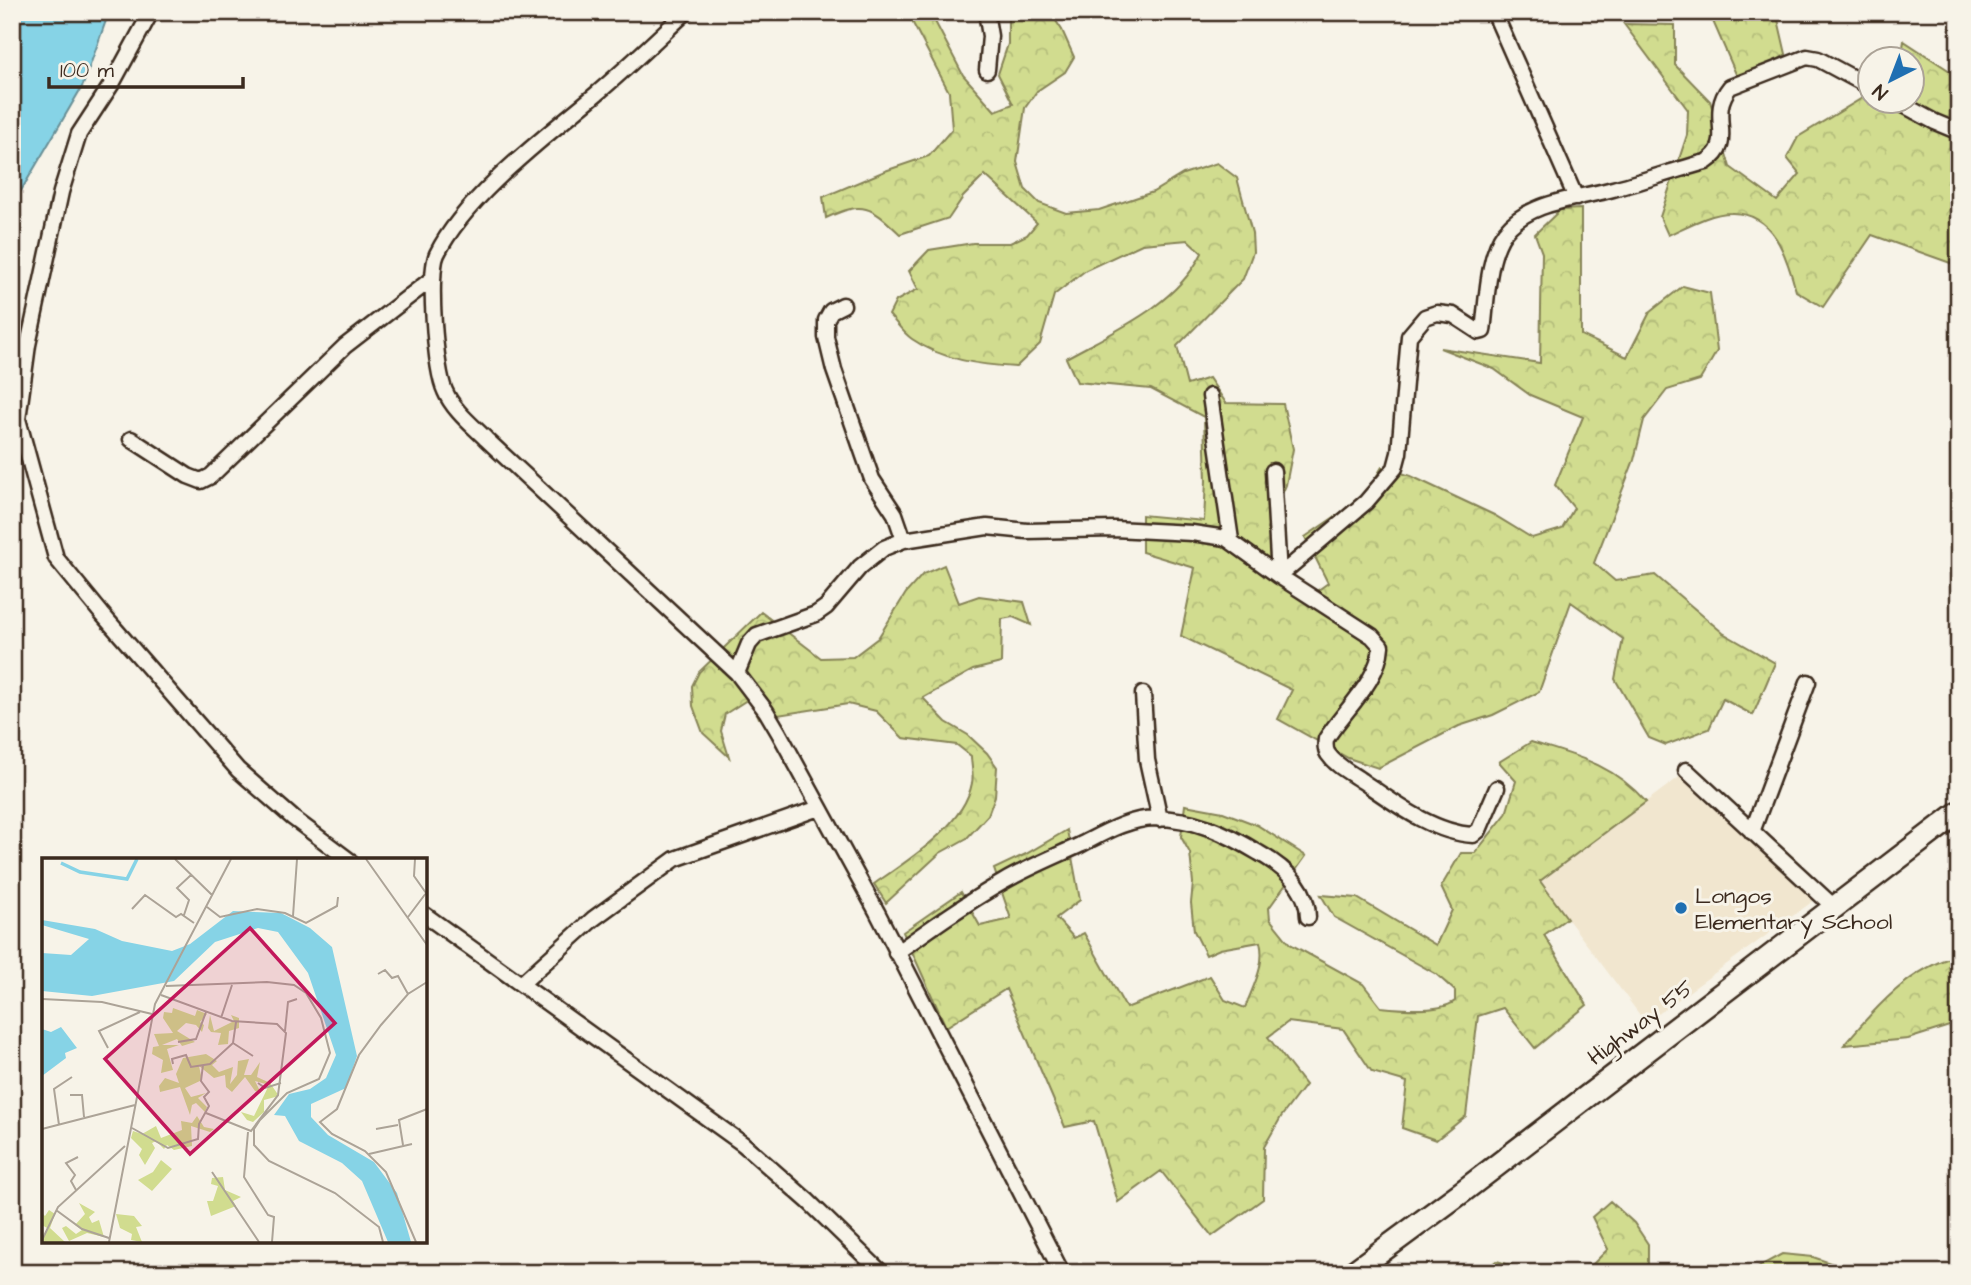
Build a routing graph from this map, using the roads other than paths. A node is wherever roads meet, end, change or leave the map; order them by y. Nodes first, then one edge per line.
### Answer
1 (151, 12) edge
2 (686, 12) edge
3 (986, 12) edge
4 (1494, 12) edge
5 (987, 70) dead end
6 (1856, 79) edge
7 (1924, 116) edge
8 (1959, 132) edge
9 (1576, 198) junction
10 (433, 278) junction
11 (843, 305) dead end
12 (1210, 396) dead end
13 (131, 439) dead end
14 (1273, 471) dead end
15 (904, 540) junction
16 (1231, 540) junction
17 (1279, 576) junction
18 (737, 673) junction
19 (1808, 682) dead end
20 (1143, 694) dead end
21 (1686, 770) dead end
22 (1497, 788) dead end
23 (820, 808) junction
24 (1959, 812) edge
25 (1160, 819) junction
26 (1752, 832) junction
27 (346, 858) edge
28 (1835, 908) junction
29 (427, 916) edge
30 (1308, 917) dead end
31 (896, 953) junction
32 (521, 984) junction
33 (882, 1273) edge
34 (1062, 1273) edge
35 (1352, 1273) edge

1 - 27 street
2 - 10 street
3 - 5 street
4 - 9 street
6 - 9 street
7 - 8 street
9 - 17 street
10 - 13 street
10 - 18 street
11 - 15 street
12 - 16 street
14 - 17 street
15 - 16 street
15 - 18 street
16 - 17 street
17 - 22 street
18 - 23 street
19 - 26 street
20 - 25 street
21 - 26 street
23 - 31 street
23 - 32 street
24 - 28 highway, Highway 55
25 - 30 street
25 - 31 street
26 - 28 street
28 - 35 highway, Highway 55
29 - 32 street
31 - 34 street
32 - 33 street

